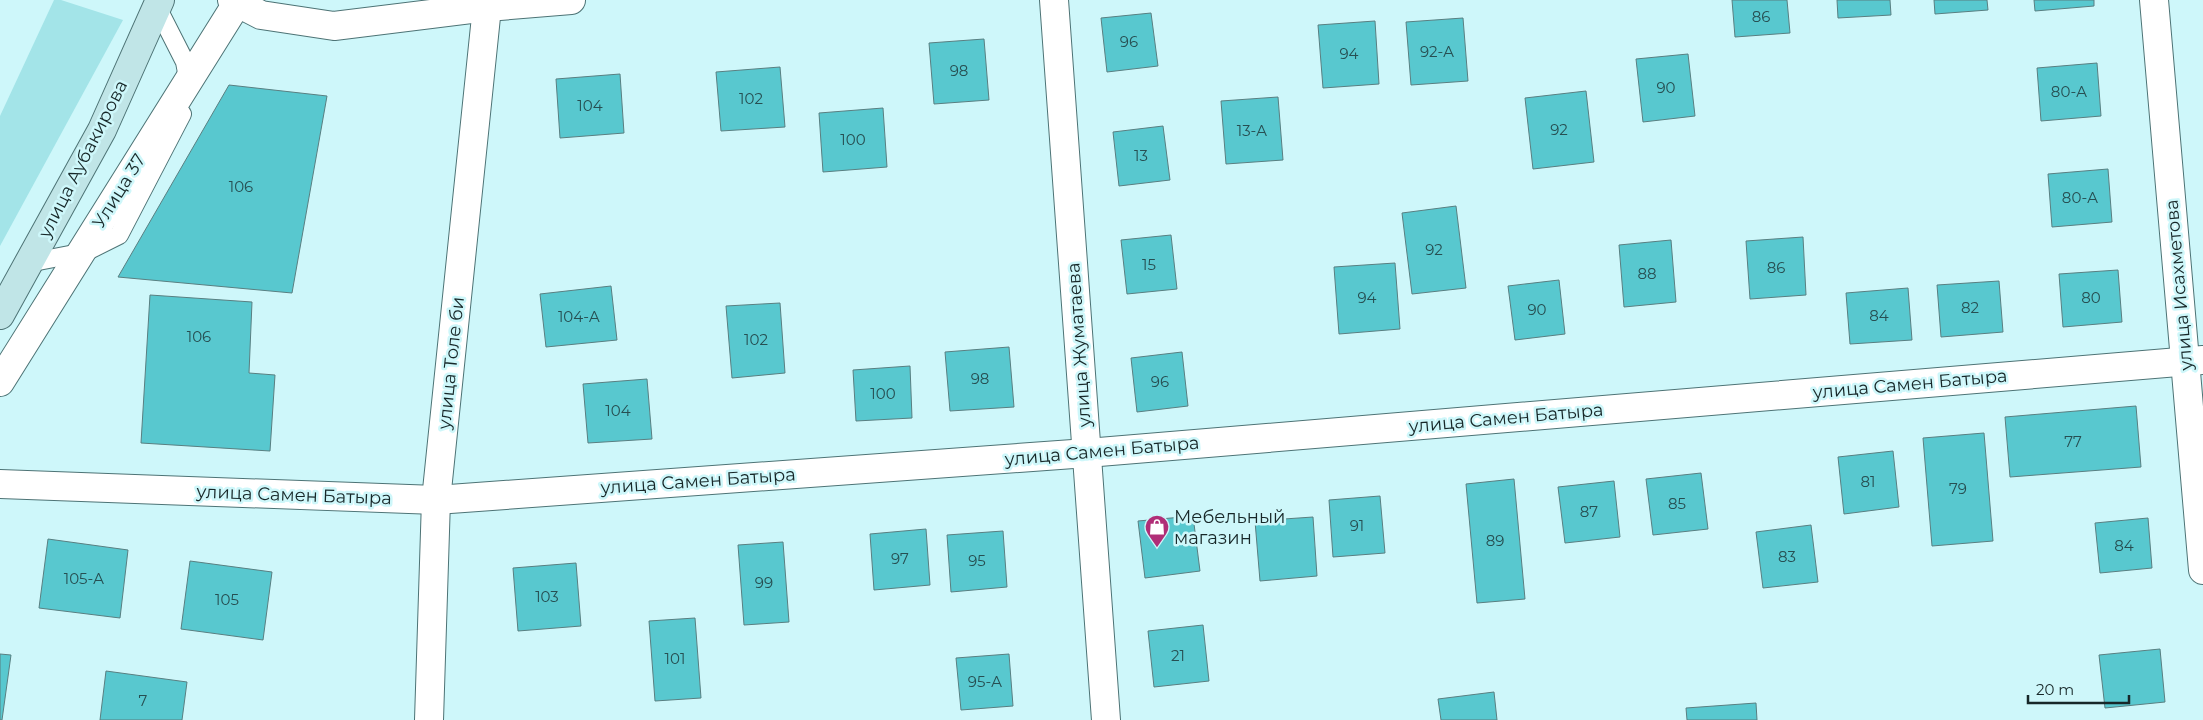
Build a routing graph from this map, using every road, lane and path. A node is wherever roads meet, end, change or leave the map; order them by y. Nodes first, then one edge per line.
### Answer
1 (232, 0) edge
2 (239, 0) edge
3 (571, 0) edge
4 (1054, 0) edge
5 (2154, 0) edge
6 (158, 4) edge
7 (474, 5) edge
8 (28, 263) junction
9 (0, 315) edge
10 (2194, 360) edge
11 (0, 382) edge
12 (1087, 453) junction
13 (0, 484) edge
14 (436, 500) junction
15 (2203, 570) edge
16 (429, 720) edge
17 (1106, 720) edge

1 - 7 street
2 - 11 street, Улица 37
3 - 7 street
4 - 12 street, улица Жуматаева
5 - 10 street, улица Исахметова
6 - 8 main road, улица Аубакирова
6 - 8 lane
7 - 14 street, улица Толе би
8 - 9 main road, улица Аубакирова
10 - 12 street, улица Самен Батыра
10 - 15 street, улица Исахметова
12 - 14 street, улица Самен Батыра
12 - 17 street, улица Жуматаева
13 - 14 street, улица Самен Батыра
14 - 16 street, улица Толе би

